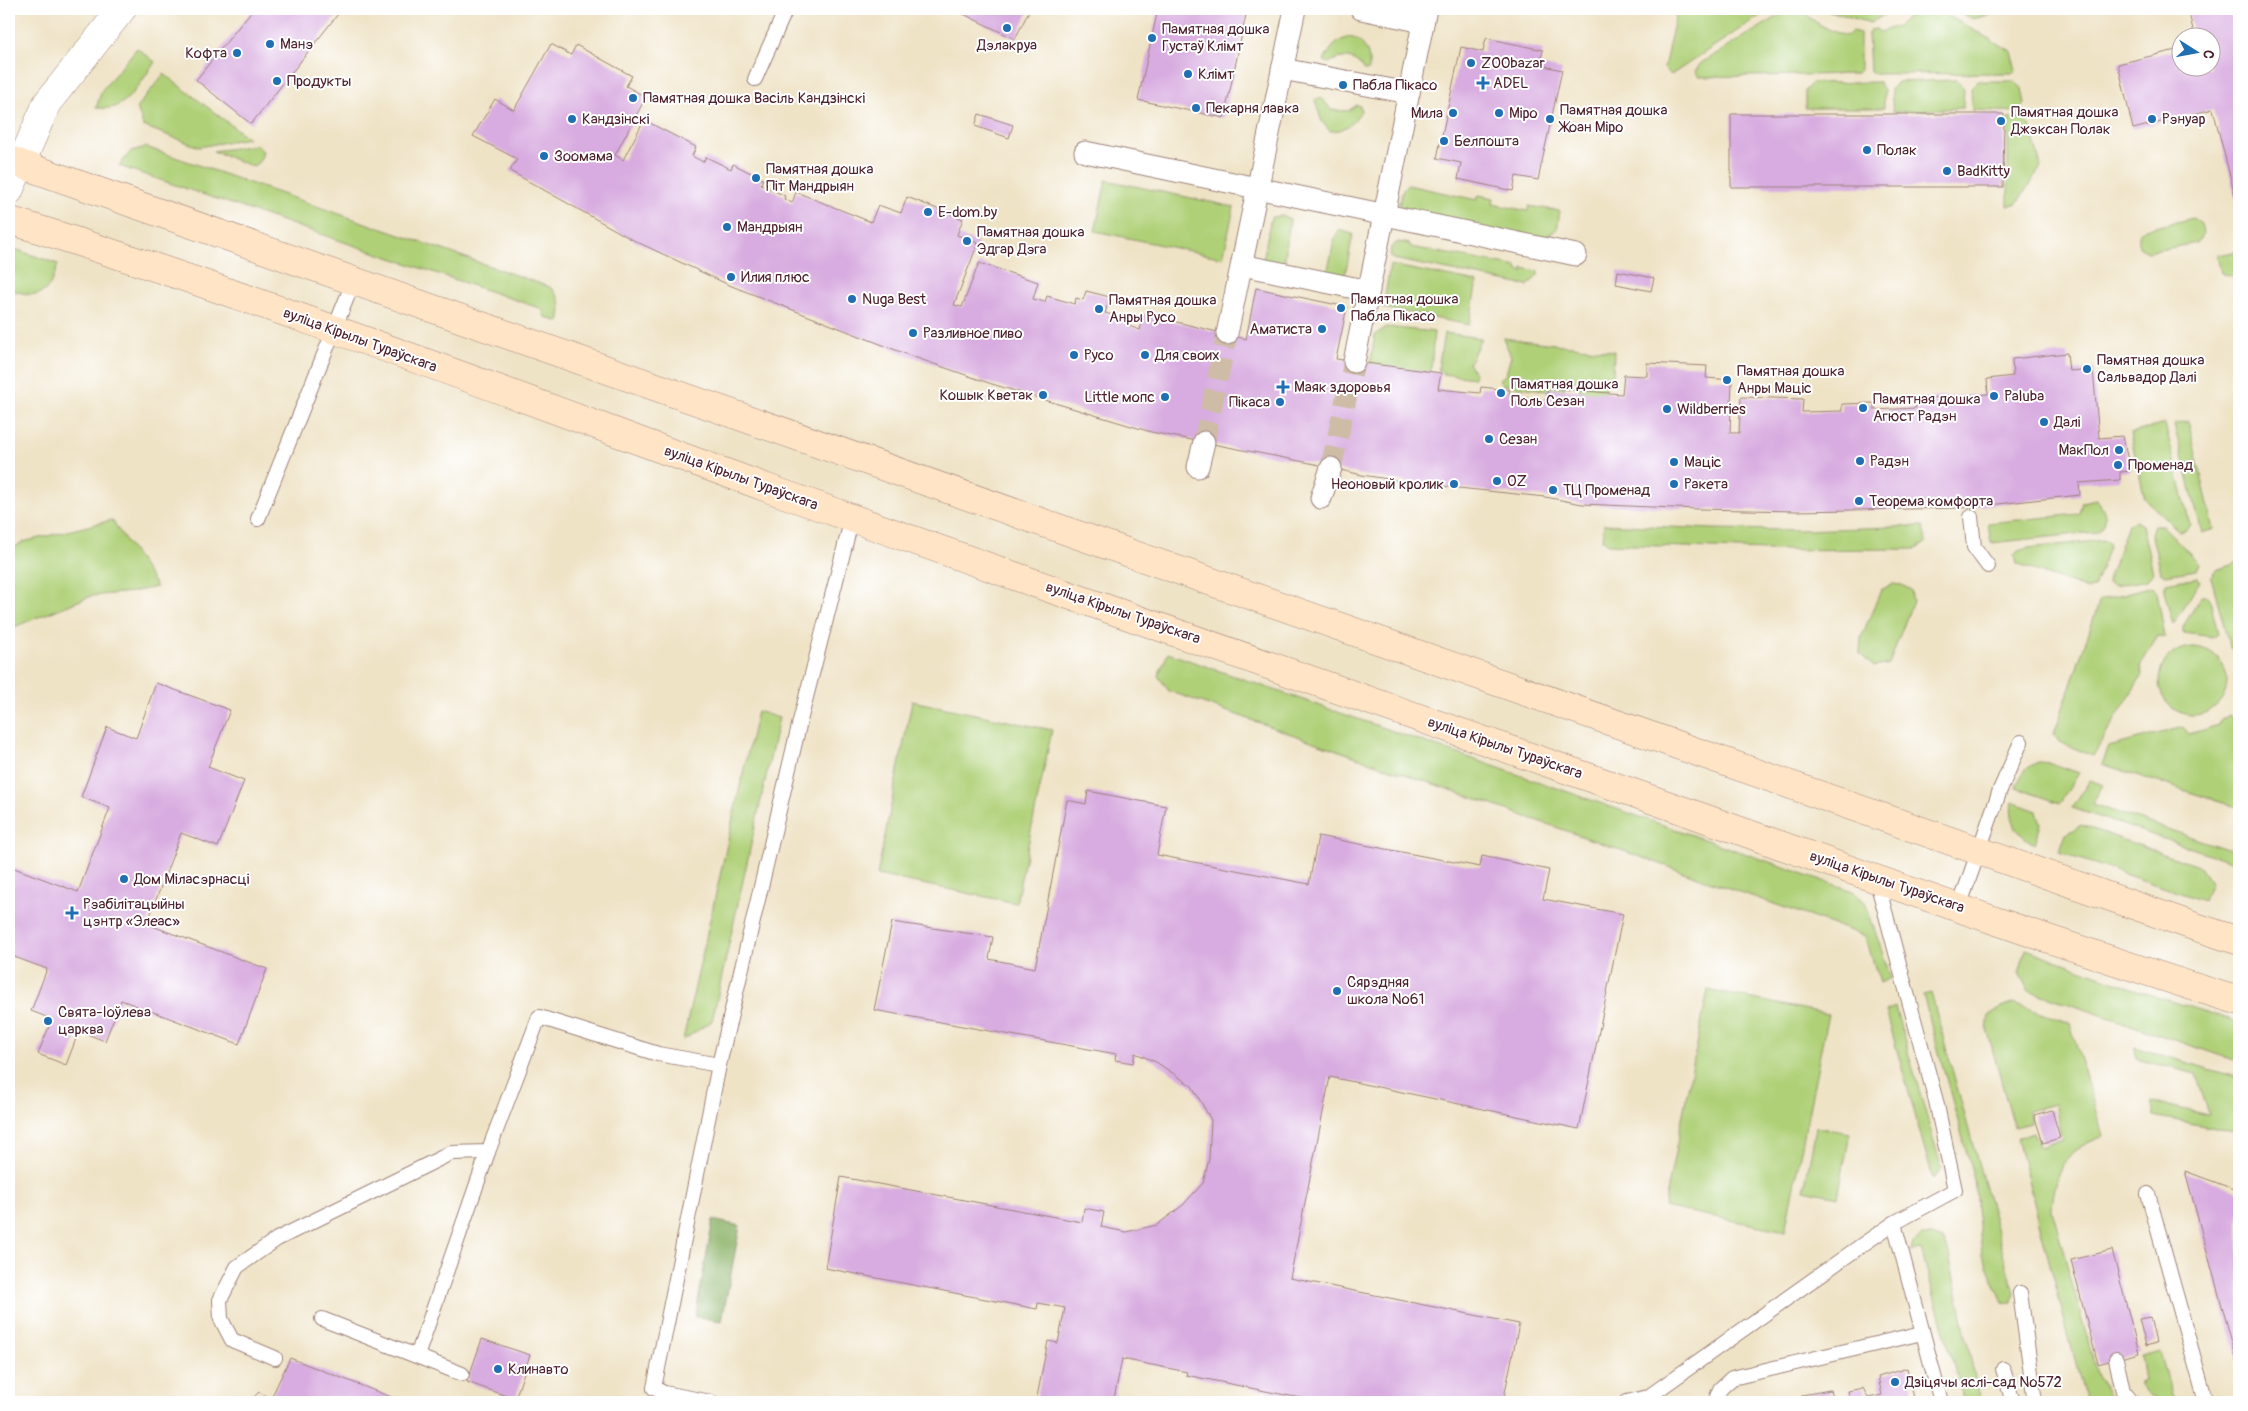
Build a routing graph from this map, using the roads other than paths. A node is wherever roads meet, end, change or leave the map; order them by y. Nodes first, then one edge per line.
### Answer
1 (122, 9) edge
2 (786, 9) edge
3 (1295, 9) edge
4 (1360, 9) edge
5 (1424, 15) edge
6 (1282, 69) junction
7 (755, 79) dead end
8 (1409, 93) junction
9 (1085, 152) dead end
10 (14, 162) edge
11 (1258, 188) junction
12 (9, 191) edge
13 (1384, 215) junction
14 (9, 220) edge
15 (1576, 255) dead end
16 (1242, 265) junction
17 (354, 280) junction
18 (1369, 291) junction
19 (334, 330) junction
20 (1227, 334) tunnel mouth
21 (1354, 362) tunnel mouth
22 (1204, 442) tunnel mouth
23 (1198, 467) dead end
24 (1331, 468) tunnel mouth
25 (1321, 498) dead end
26 (1971, 517) dead end
27 (852, 518) junction
28 (258, 519) dead end
29 (1988, 566) dead end
30 (2021, 742) dead end
31 (1979, 851) junction
32 (1876, 878) junction
33 (1959, 907) junction
34 (2239, 941) edge
35 (2239, 1001) edge
36 (719, 1065) junction
37 (488, 1152) junction
38 (2148, 1194) dead end
39 (1894, 1223) junction
40 (2020, 1293) dead end
41 (322, 1319) dead end
42 (1922, 1333) junction
43 (417, 1356) junction
44 (275, 1358) dead end
45 (2116, 1359) dead end
46 (2003, 1369) dead end
47 (462, 1374) dead end
48 (711, 1402) edge
49 (1627, 1402) edge
50 (1715, 1402) edge
51 (1941, 1402) edge
52 (2013, 1402) edge
53 (2035, 1402) edge
54 (2132, 1402) edge
55 (2206, 1402) edge

1 - 10 street
2 - 7 lane
3 - 6 street
4 - 5 street
5 - 8 street
6 - 8 street
6 - 11 street
8 - 13 street
9 - 11 street
10 - 12 street
10 - 17 main road
11 - 13 street
11 - 16 street
13 - 15 street
13 - 18 street
14 - 19 main road, вуліца Кірылы Тураўскага
16 - 18 street
16 - 20 street
17 - 19 lane
17 - 31 main road
18 - 21 street
19 - 27 main road, вуліца Кірылы Тураўскага
19 - 28 lane
22 - 23 street
24 - 25 street
26 - 29 lane
27 - 32 main road, вуліца Кірылы Тураўскага
27 - 36 lane
30 - 31 lane
31 - 33 lane
31 - 34 main road
32 - 33 main road, вуліца Кірылы Тураўскага
32 - 39 lane
33 - 35 main road, вуліца Кірылы Тураўскага
36 - 37 lane
36 - 48 lane
37 - 43 lane
37 - 44 lane
38 - 55 lane
39 - 42 lane
39 - 49 lane
40 - 53 lane
41 - 43 lane
42 - 50 lane
42 - 51 lane
43 - 47 lane
45 - 54 lane
46 - 52 lane

